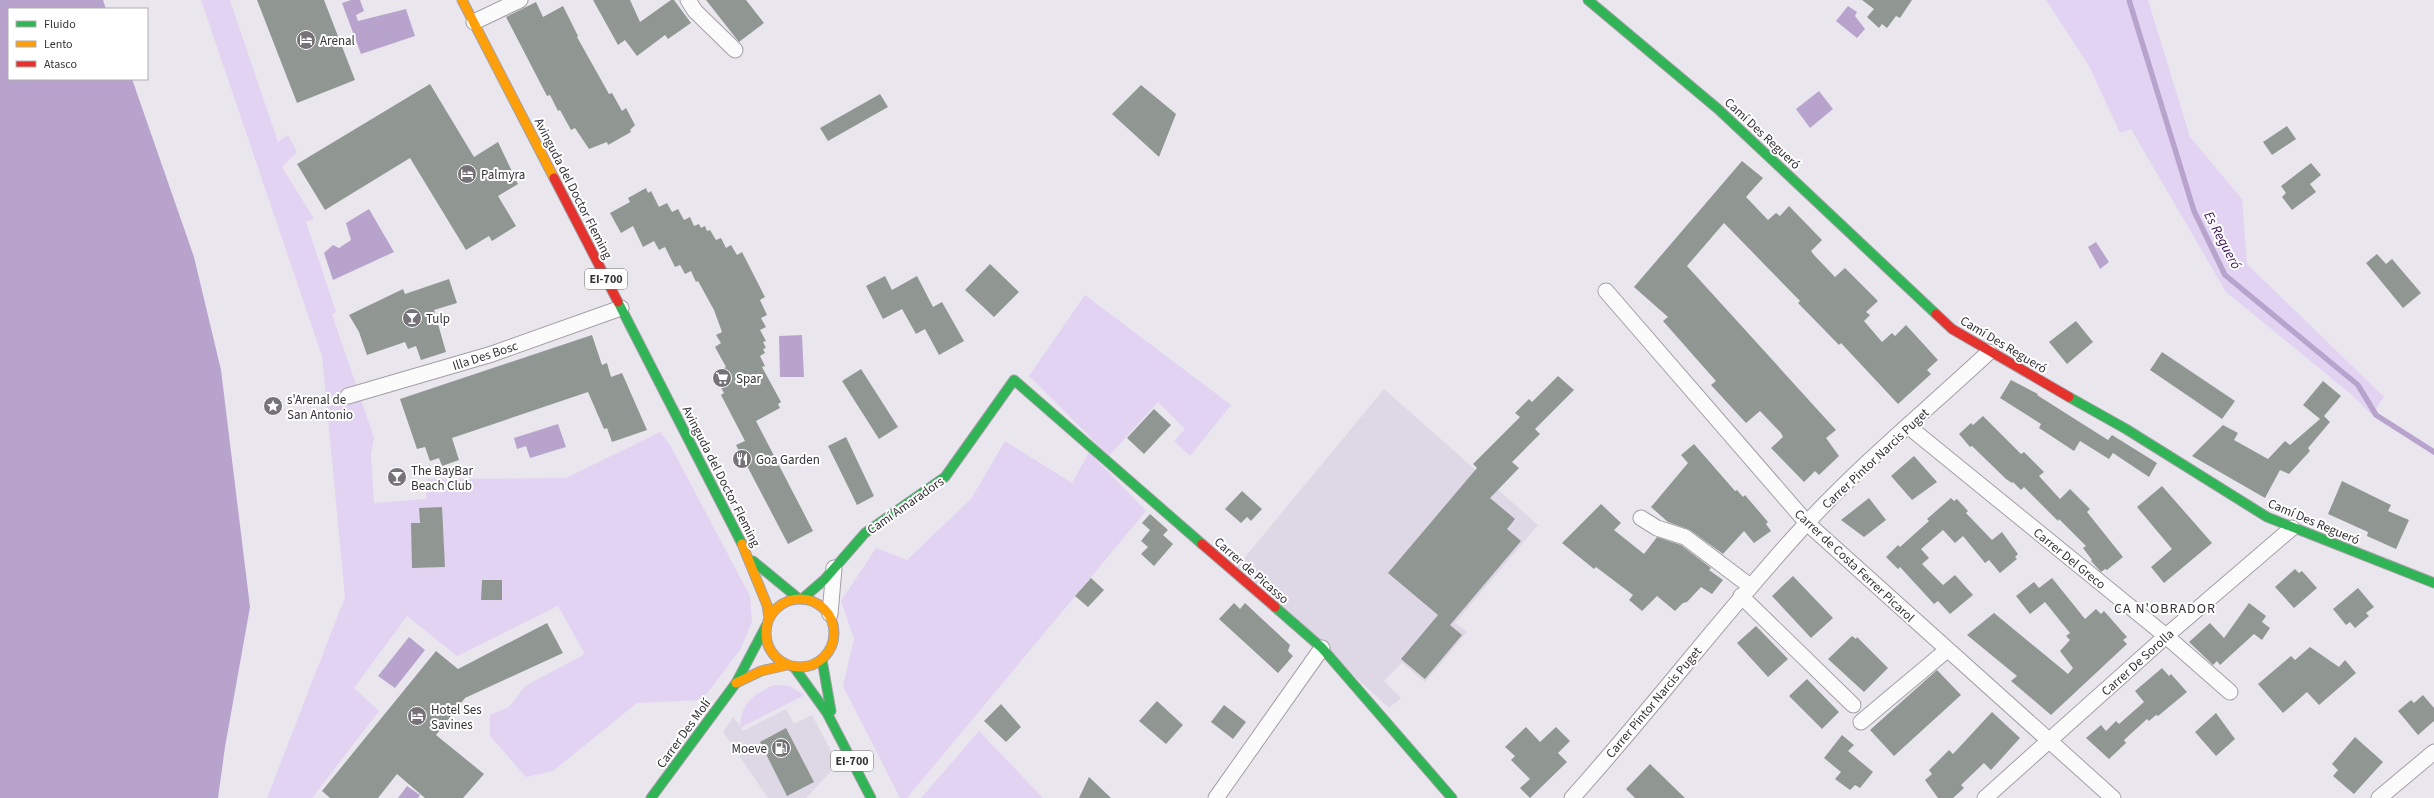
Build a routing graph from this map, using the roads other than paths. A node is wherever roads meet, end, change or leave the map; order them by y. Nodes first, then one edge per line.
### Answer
1 (462, 0) edge
2 (520, 0) edge
3 (688, 0) edge
4 (1588, 0) edge
5 (474, 22) junction
6 (735, 50) dead end
7 (1606, 291) dead end
8 (621, 308) junction
9 (1989, 352) junction
10 (1014, 380) joint
11 (348, 396) dead end
12 (1909, 427) junction
13 (1641, 518) dead end
14 (1807, 523) junction
15 (2292, 528) junction
16 (750, 559) junction
17 (834, 568) junction
18 (2434, 584) edge
19 (1745, 591) junction
20 (800, 599) junction
21 (830, 614) junction
22 (767, 622) junction
23 (2166, 636) junction
24 (1322, 648) junction
25 (1947, 650) junction
26 (822, 660) junction
27 (790, 666) junction
28 (736, 683) junction
29 (2230, 692) dead end
30 (1853, 705) dead end
31 (1861, 722) dead end
32 (834, 723) junction
33 (2048, 742) junction
34 (2434, 752) edge
35 (651, 798) edge
36 (872, 798) edge
37 (1216, 798) edge
38 (1452, 798) edge
39 (1572, 798) edge
40 (1985, 798) edge
41 (2113, 798) edge
42 (2379, 798) edge

1 - 5 street, Avinguda del Doctor Fleming / EI-700
2 - 5 street
3 - 6 street
4 - 9 street, Camí Des Regueró
5 - 8 street, Avinguda del Doctor Fleming / EI-700
7 - 14 street, Carrer de Costa Ferrer Picarol
8 - 11 street, Illa Des Bosc
8 - 16 street, Avinguda del Doctor Fleming / EI-700
9 - 12 street, Carrer Pintor Narcis Puget
9 - 15 street, Camí Des Regueró
10 - 17 street, Camí Amaradors
10 - 24 street, Carrer de Picasso
12 - 14 street, Carrer Pintor Narcis Puget
12 - 23 street, Carrer Del Greco
13 - 19 street
14 - 19 street, Carrer Pintor Narcis Puget
14 - 25 street, Carrer de Costa Ferrer Picarol
15 - 18 street, Camí Des Regueró
15 - 23 street, Carrer De Sorolla
16 - 20 street, Avinguda del Doctor Fleming / EI-700
16 - 22 street, Avinguda del Doctor Fleming / EI-700
17 - 20 street, Camí Amaradors
17 - 21 street
19 - 30 street
19 - 39 street, Carrer Pintor Narcis Puget
20 - 21 street, Avinguda del Doctor Fleming / EI-700
20 - 22 street
21 - 26 street
22 - 27 street, Avinguda del Doctor Fleming / EI-700
22 - 28 street, Carrer Des Molí
23 - 29 street, Carrer Del Greco
23 - 33 street, Carrer De Sorolla
24 - 37 street
24 - 38 street, Carrer de Picasso
25 - 31 street
25 - 33 street, Carrer de Costa Ferrer Picarol
26 - 27 street
26 - 32 street, Avinguda del Doctor Fleming / EI-700
27 - 28 street, Carrer Des Molí
27 - 32 street, Avinguda del Doctor Fleming / EI-700
28 - 35 street, Carrer Des Molí
32 - 36 street, Avinguda del Doctor Fleming / EI-700
33 - 40 street, Carrer De Sorolla
33 - 41 street, Carrer de Costa Ferrer Picarol
34 - 42 street

